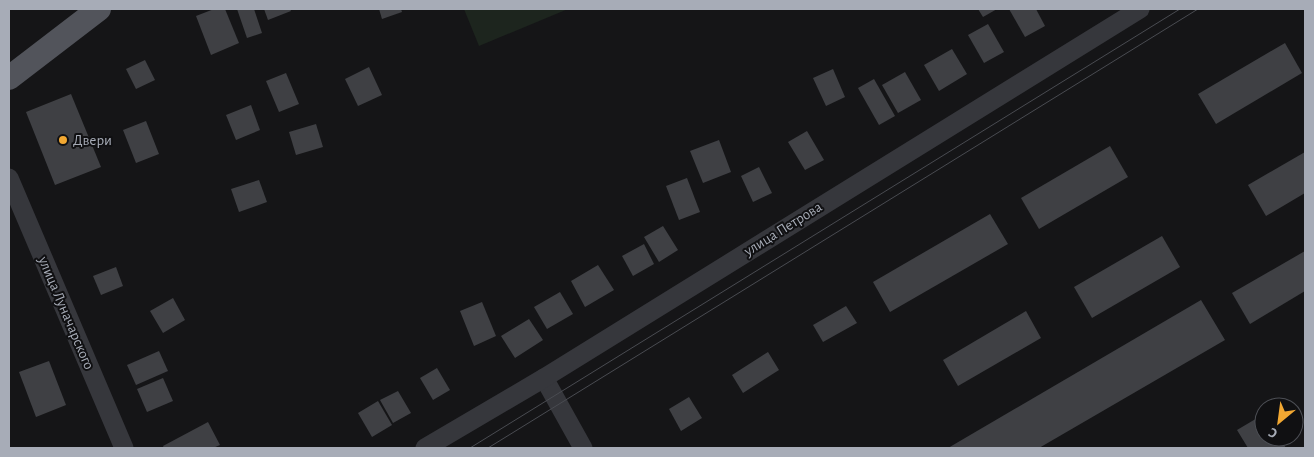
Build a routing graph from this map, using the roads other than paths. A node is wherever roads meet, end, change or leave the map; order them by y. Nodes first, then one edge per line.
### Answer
1 (99, 9) edge
2 (1140, 9) edge
3 (9, 78) edge
4 (9, 178) edge
5 (544, 378) junction
6 (124, 448) edge
7 (425, 448) edge
8 (583, 448) edge

1 - 3 main road
2 - 5 street, улица Петрова
4 - 6 street, улица Луначарского
5 - 7 street, улица Петрова
5 - 8 street

